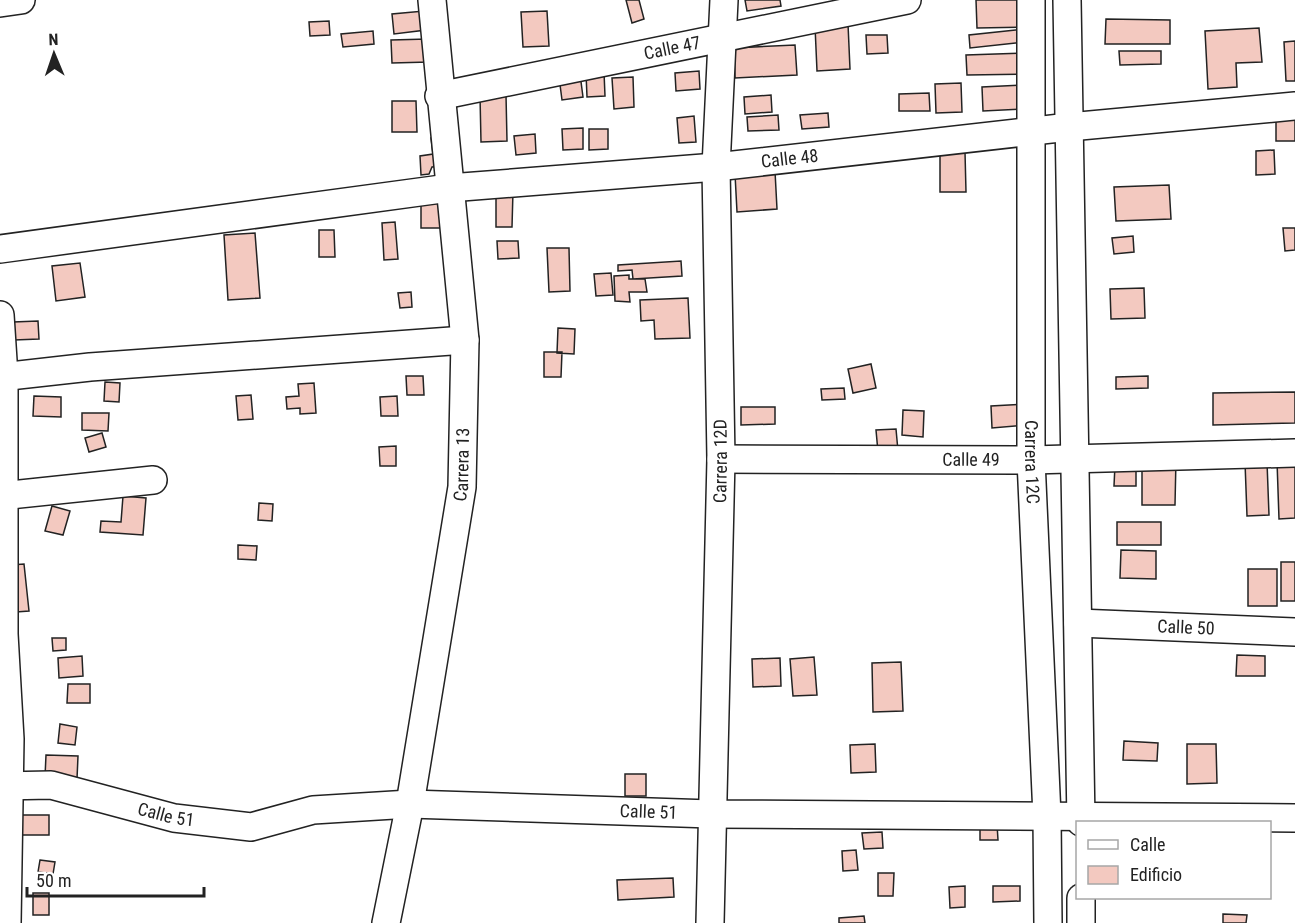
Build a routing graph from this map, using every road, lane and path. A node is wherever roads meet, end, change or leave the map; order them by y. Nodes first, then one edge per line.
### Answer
1 (21, 0) edge
2 (432, 0) edge
3 (724, 0) edge
4 (907, 0) edge
5 (1031, 0) edge
6 (1068, 0) edge
7 (0, 3) edge
8 (723, 39) junction
9 (439, 96) junction
10 (1295, 106) edge
11 (1069, 128) junction
12 (1033, 134) junction
13 (716, 167) junction
14 (449, 188) junction
15 (0, 249) edge
16 (0, 315) edge
17 (465, 340) junction
18 (2, 376) edge
19 (1295, 453) edge
20 (1075, 457) junction
21 (721, 459) junction
22 (1031, 460) junction
23 (153, 480) dead end
24 (2, 495) edge
25 (1078, 623) junction
26 (1295, 632) edge
27 (2, 634) edge
28 (4, 786) edge
29 (410, 804) junction
30 (711, 814) junction
31 (1047, 816) junction
32 (1295, 818) edge
33 (1081, 820) edge
34 (1081, 899) edge
35 (7, 923) edge
36 (386, 923) edge
37 (710, 923) edge
38 (1048, 923) edge
39 (1081, 923) edge

1 - 7 street
2 - 9 street, Carrera 13
3 - 8 street, Carrera 12D
4 - 8 street, Calle 47
5 - 12 street, Carrera 12C
6 - 11 street
8 - 9 street, Calle 47
8 - 13 street, Carrera 12D
9 - 14 street, Carrera 13
10 - 11 street, Calle 48
11 - 12 street, Calle 48
11 - 20 street
12 - 13 street, Calle 48
12 - 22 street, Carrera 12C
13 - 14 street, Calle 48
13 - 21 street, Carrera 12D
14 - 15 street, Calle 48
14 - 17 street, Carrera 13
16 - 18 street
17 - 18 street
17 - 29 street, Carrera 13
18 - 24 street
19 - 20 street, Calle 49
20 - 22 street, Calle 49
20 - 25 street
21 - 22 street, Calle 49
21 - 30 street, Carrera 12D
22 - 31 street, Carrera 12C
23 - 24 street
24 - 27 street
25 - 26 street, Calle 50
25 - 33 street
27 - 28 street
28 - 29 street, Calle 51
28 - 35 street
29 - 30 street, Calle 51
29 - 36 street, Carrera 13
30 - 31 street, Calle 51
30 - 37 street, Carrera 12D
31 - 33 street, Calle 51
31 - 38 street, Carrera 12C
32 - 33 street, Calle 51
34 - 39 street

